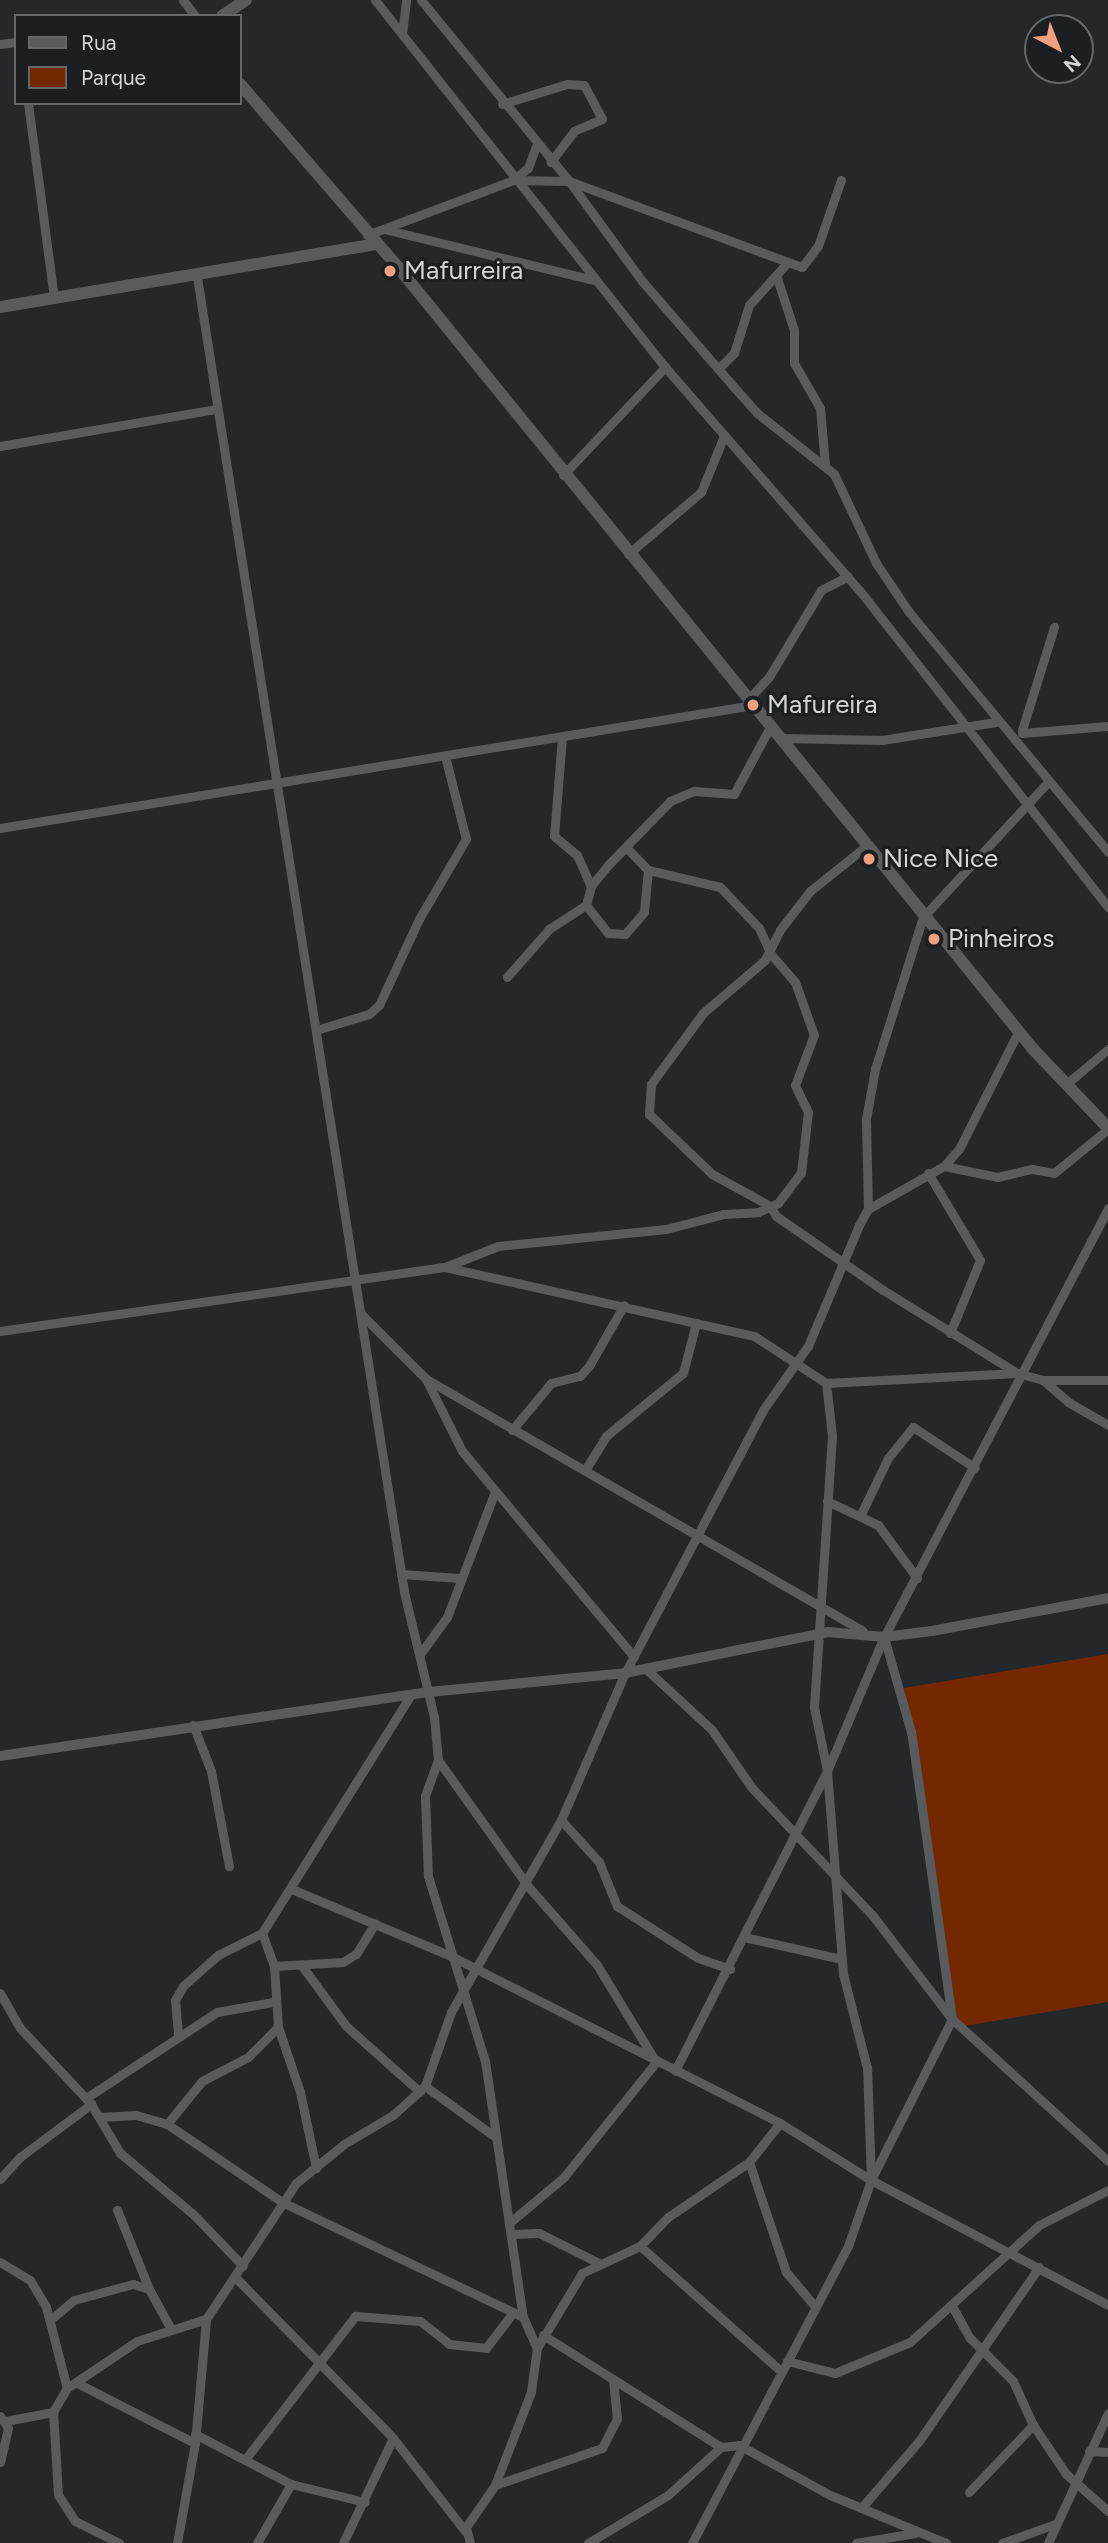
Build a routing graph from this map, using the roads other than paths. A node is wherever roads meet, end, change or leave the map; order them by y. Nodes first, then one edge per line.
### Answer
1 (246, 0) edge
2 (374, 0) edge
3 (406, 0) edge
4 (421, 0) edge
5 (225, 14) edge
6 (402, 34) junction
7 (242, 85) edge
8 (502, 104) junction
9 (28, 105) edge
10 (536, 146) junction
11 (551, 162) junction
12 (513, 180) junction
13 (842, 180) dead end
14 (569, 181) junction
15 (384, 229) junction
16 (372, 240) junction
17 (786, 264) junction
18 (776, 275) junction
19 (197, 277) junction
20 (595, 281) junction
21 (54, 298) junction
22 (0, 307) edge
23 (665, 367) junction
24 (718, 369) junction
25 (217, 409) junction
26 (724, 436) junction
27 (0, 446) edge
28 (825, 465) junction
29 (563, 475) junction
30 (628, 554) junction
31 (848, 576) junction
32 (1054, 627) dead end
33 (750, 703) junction
34 (996, 722) junction
35 (1108, 726) edge
36 (771, 727) junction
37 (965, 727) junction
38 (1022, 730) junction
39 (562, 737) junction
40 (780, 738) junction
41 (1019, 745) junction
42 (445, 756) junction
43 (1049, 781) junction
44 (276, 784) junction
45 (1024, 807) junction
46 (0, 828) edge
47 (865, 847) junction
48 (628, 849) junction
49 (1108, 852) edge
50 (648, 870) junction
51 (591, 886) junction
52 (586, 905) junction
53 (1108, 906) edge
54 (923, 917) junction
55 (769, 949) junction
56 (507, 977) dead end
57 (316, 1030) junction
58 (1018, 1032) junction
59 (1108, 1049) edge
60 (1065, 1085) junction
61 (1108, 1129) edge
62 (944, 1166) junction
63 (928, 1173) junction
64 (770, 1206) junction
65 (1108, 1208) edge
66 (868, 1209) junction
67 (843, 1259) junction
68 (445, 1267) junction
69 (356, 1281) junction
70 (624, 1306) junction
71 (361, 1314) junction
72 (696, 1323) junction
73 (0, 1331) edge
74 (950, 1333) junction
75 (798, 1364) junction
76 (1021, 1374) junction
77 (426, 1379) junction
78 (1043, 1380) junction
79 (1108, 1380) edge
80 (826, 1383) junction
81 (1108, 1425) edge
82 (512, 1430) junction
83 (975, 1468) junction
84 (584, 1470) junction
85 (495, 1491) junction
86 (827, 1502) junction
87 (860, 1516) junction
88 (697, 1536) junction
89 (401, 1574) junction
90 (460, 1578) junction
91 (917, 1578) junction
92 (1108, 1598) edge
93 (817, 1601) junction
94 (863, 1631) junction
95 (819, 1633) junction
96 (884, 1637) junction
97 (419, 1654) junction
98 (634, 1657) junction
99 (646, 1669) junction
100 (625, 1674) junction
101 (429, 1692) junction
102 (410, 1696) junction
103 (193, 1725) junction
104 (0, 1756) edge
105 (438, 1760) junction
106 (827, 1771) junction
107 (561, 1820) junction
108 (794, 1837) junction
109 (229, 1866) dead end
110 (834, 1875) junction
111 (527, 1885) junction
112 (294, 1890) junction
113 (375, 1923) junction
114 (262, 1933) junction
115 (744, 1937) junction
116 (451, 1956) junction
117 (841, 1959) junction
118 (274, 1966) junction
119 (302, 1966) junction
120 (730, 1969) junction
121 (478, 1970) junction
122 (466, 1986) junction
123 (0, 1993) edge
124 (273, 2002) junction
125 (952, 2019) junction
126 (278, 2027) junction
127 (178, 2034) junction
128 (656, 2062) junction
129 (674, 2071) junction
130 (422, 2089) junction
131 (89, 2101) junction
132 (99, 2117) junction
133 (779, 2123) junction
134 (167, 2124) junction
135 (494, 2136) junction
136 (1108, 2161) edge
137 (749, 2162) junction
138 (316, 2168) junction
139 (0, 2179) edge
140 (871, 2180) junction
141 (1108, 2190) edge
142 (282, 2202) junction
143 (117, 2210) dead end
144 (509, 2223) junction
145 (512, 2234) junction
146 (640, 2246) junction
147 (1004, 2252) junction
148 (0, 2262) edge
149 (599, 2263) junction
150 (243, 2266) junction
151 (1038, 2267) junction
152 (236, 2278) junction
153 (149, 2289) junction
154 (814, 2305) junction
155 (1108, 2305) edge
156 (952, 2306) junction
157 (512, 2314) junction
158 (523, 2317) junction
159 (206, 2319) junction
160 (50, 2320) junction
161 (171, 2329) junction
162 (543, 2335) junction
163 (537, 2348) junction
164 (983, 2351) junction
165 (787, 2361) junction
166 (318, 2363) junction
167 (781, 2371) junction
168 (613, 2379) junction
169 (72, 2386) junction
170 (53, 2412) junction
171 (1108, 2413) edge
172 (3, 2419) edge
173 (1033, 2425) junction
174 (393, 2438) junction
175 (195, 2439) junction
176 (739, 2445) junction
177 (721, 2447) junction
178 (1089, 2451) junction
179 (1108, 2452) edge
180 (247, 2457) junction
181 (0, 2462) edge
182 (1074, 2480) junction
183 (291, 2484) junction
184 (495, 2485) junction
185 (969, 2492) dead end
186 (365, 2502) junction
187 (862, 2507) junction
188 (1108, 2511) edge
189 (1055, 2524) junction
190 (465, 2531) junction
191 (915, 2533) junction
192 (119, 2543) edge
193 (177, 2543) edge
194 (257, 2543) edge
195 (343, 2543) edge
196 (470, 2543) edge
197 (588, 2543) edge
198 (692, 2543) edge
199 (856, 2543) edge
200 (946, 2543) edge
201 (1002, 2543) edge
202 (1048, 2543) edge

1 - 5 main road
2 - 6 street
3 - 6 street
4 - 8 street
6 - 12 street
7 - 16 main road
8 - 10 street
8 - 11 street
9 - 21 street
10 - 11 street
10 - 12 street
11 - 14 street
12 - 14 street
12 - 15 street
12 - 20 street
13 - 17 street
14 - 17 street
14 - 24 street
15 - 16 street
15 - 20 street
16 - 19 main road
16 - 29 main road
17 - 18 street
18 - 24 street
18 - 28 street
19 - 21 main road
19 - 25 street
20 - 23 street
21 - 22 main road
23 - 26 street
23 - 29 street
24 - 28 street
25 - 27 street
25 - 44 street
26 - 30 street
26 - 31 street
28 - 34 street
29 - 30 main road
30 - 33 main road
31 - 33 street
31 - 37 street
32 - 38 street
33 - 36 main road
33 - 39 street
34 - 37 street
34 - 41 street
35 - 38 street
36 - 40 main road
36 - 48 street
37 - 40 street
37 - 45 street
38 - 41 street
39 - 42 street
39 - 51 street
40 - 47 main road
41 - 43 street
42 - 44 street
42 - 57 street
43 - 45 street
43 - 49 street
44 - 46 street
44 - 57 street
45 - 53 street
45 - 54 street
47 - 54 main road
47 - 55 street
48 - 50 street
48 - 51 street
50 - 52 street
50 - 55 street
51 - 52 street
52 - 56 street
54 - 58 main road
54 - 66 street
55 - 64 street
55 - 64 street
57 - 69 street
58 - 60 main road
58 - 62 street
59 - 60 street
60 - 61 main road
61 - 62 street
62 - 63 street
63 - 66 street
63 - 74 street
64 - 67 street
64 - 68 street
65 - 76 street
66 - 67 street
67 - 74 street
67 - 75 street
68 - 69 street
68 - 70 street
69 - 71 street
69 - 73 street
70 - 72 street
70 - 82 street
71 - 77 street
71 - 89 street
72 - 75 street
72 - 84 street
74 - 76 street
75 - 80 street
75 - 88 street
76 - 78 street
76 - 80 street
76 - 83 street
77 - 82 street
77 - 85 street
78 - 79 street
78 - 81 street
80 - 86 street
82 - 84 street
83 - 87 street
83 - 91 street
84 - 88 street
85 - 90 street
85 - 98 street
86 - 87 street
86 - 93 street
87 - 91 street
88 - 93 street
88 - 98 street
89 - 90 street
89 - 97 street
90 - 97 street
91 - 96 street
92 - 96 street
93 - 94 street
93 - 95 street
94 - 95 street
94 - 96 street
95 - 99 street
95 - 106 street
96 - 106 street
96 - 125 street
97 - 101 street
98 - 100 street
99 - 100 street
99 - 108 street
100 - 101 street
100 - 107 street
101 - 102 street
101 - 105 street
102 - 103 street
102 - 112 street
103 - 104 street
103 - 109 street
105 - 111 street
105 - 116 street
106 - 108 street
106 - 110 street
107 - 111 street
107 - 120 street
108 - 110 street
108 - 115 street
110 - 117 street
110 - 125 street
111 - 121 street
111 - 128 street
112 - 113 street
112 - 114 street
113 - 116 street
113 - 119 street
114 - 118 street
114 - 127 street
115 - 117 street
115 - 120 street
116 - 121 street
116 - 122 street
117 - 140 street
118 - 119 street
118 - 124 street
119 - 130 street
120 - 129 street
121 - 122 street
121 - 128 street
122 - 130 street
122 - 135 street
123 - 131 street
124 - 126 street
124 - 127 street
125 - 136 street
125 - 140 street
126 - 134 street
126 - 138 street
127 - 131 street
128 - 129 street
128 - 144 street
129 - 133 street
130 - 135 street
130 - 138 street
131 - 132 street
131 - 139 street
132 - 134 street
132 - 150 street
133 - 137 street
133 - 140 street
134 - 142 street
135 - 144 street
137 - 146 street
137 - 154 street
138 - 142 street
140 - 147 street
140 - 154 street
141 - 147 street
142 - 150 street
142 - 157 street
143 - 153 street
144 - 145 street
145 - 149 street
145 - 158 street
146 - 149 street
146 - 167 street
147 - 151 street
147 - 156 street
148 - 160 street
149 - 162 street
150 - 152 street
151 - 155 street
151 - 164 street
152 - 159 street
152 - 166 street
153 - 160 street
153 - 161 street
154 - 165 street
156 - 164 street
156 - 165 street
157 - 158 street
157 - 166 street
158 - 163 street
159 - 161 street
159 - 175 street
160 - 169 street
161 - 169 street
162 - 163 street
162 - 168 street
163 - 184 street
164 - 173 street
164 - 187 street
165 - 167 street
166 - 174 street
166 - 180 street
167 - 176 street
168 - 177 street
168 - 184 street
169 - 170 street
169 - 175 street
170 - 172 street
170 - 192 street
171 - 178 street
172 - 181 street
173 - 182 street
173 - 185 street
174 - 186 street
174 - 190 street
175 - 180 street
175 - 193 street
176 - 177 street
176 - 187 street
176 - 198 street
177 - 197 street
178 - 179 street
178 - 182 street
180 - 183 street
182 - 188 street
182 - 189 street
183 - 186 street
183 - 194 street
184 - 190 street
186 - 195 street
187 - 191 street
189 - 201 street
189 - 202 street
190 - 196 street
191 - 199 street
191 - 200 street

